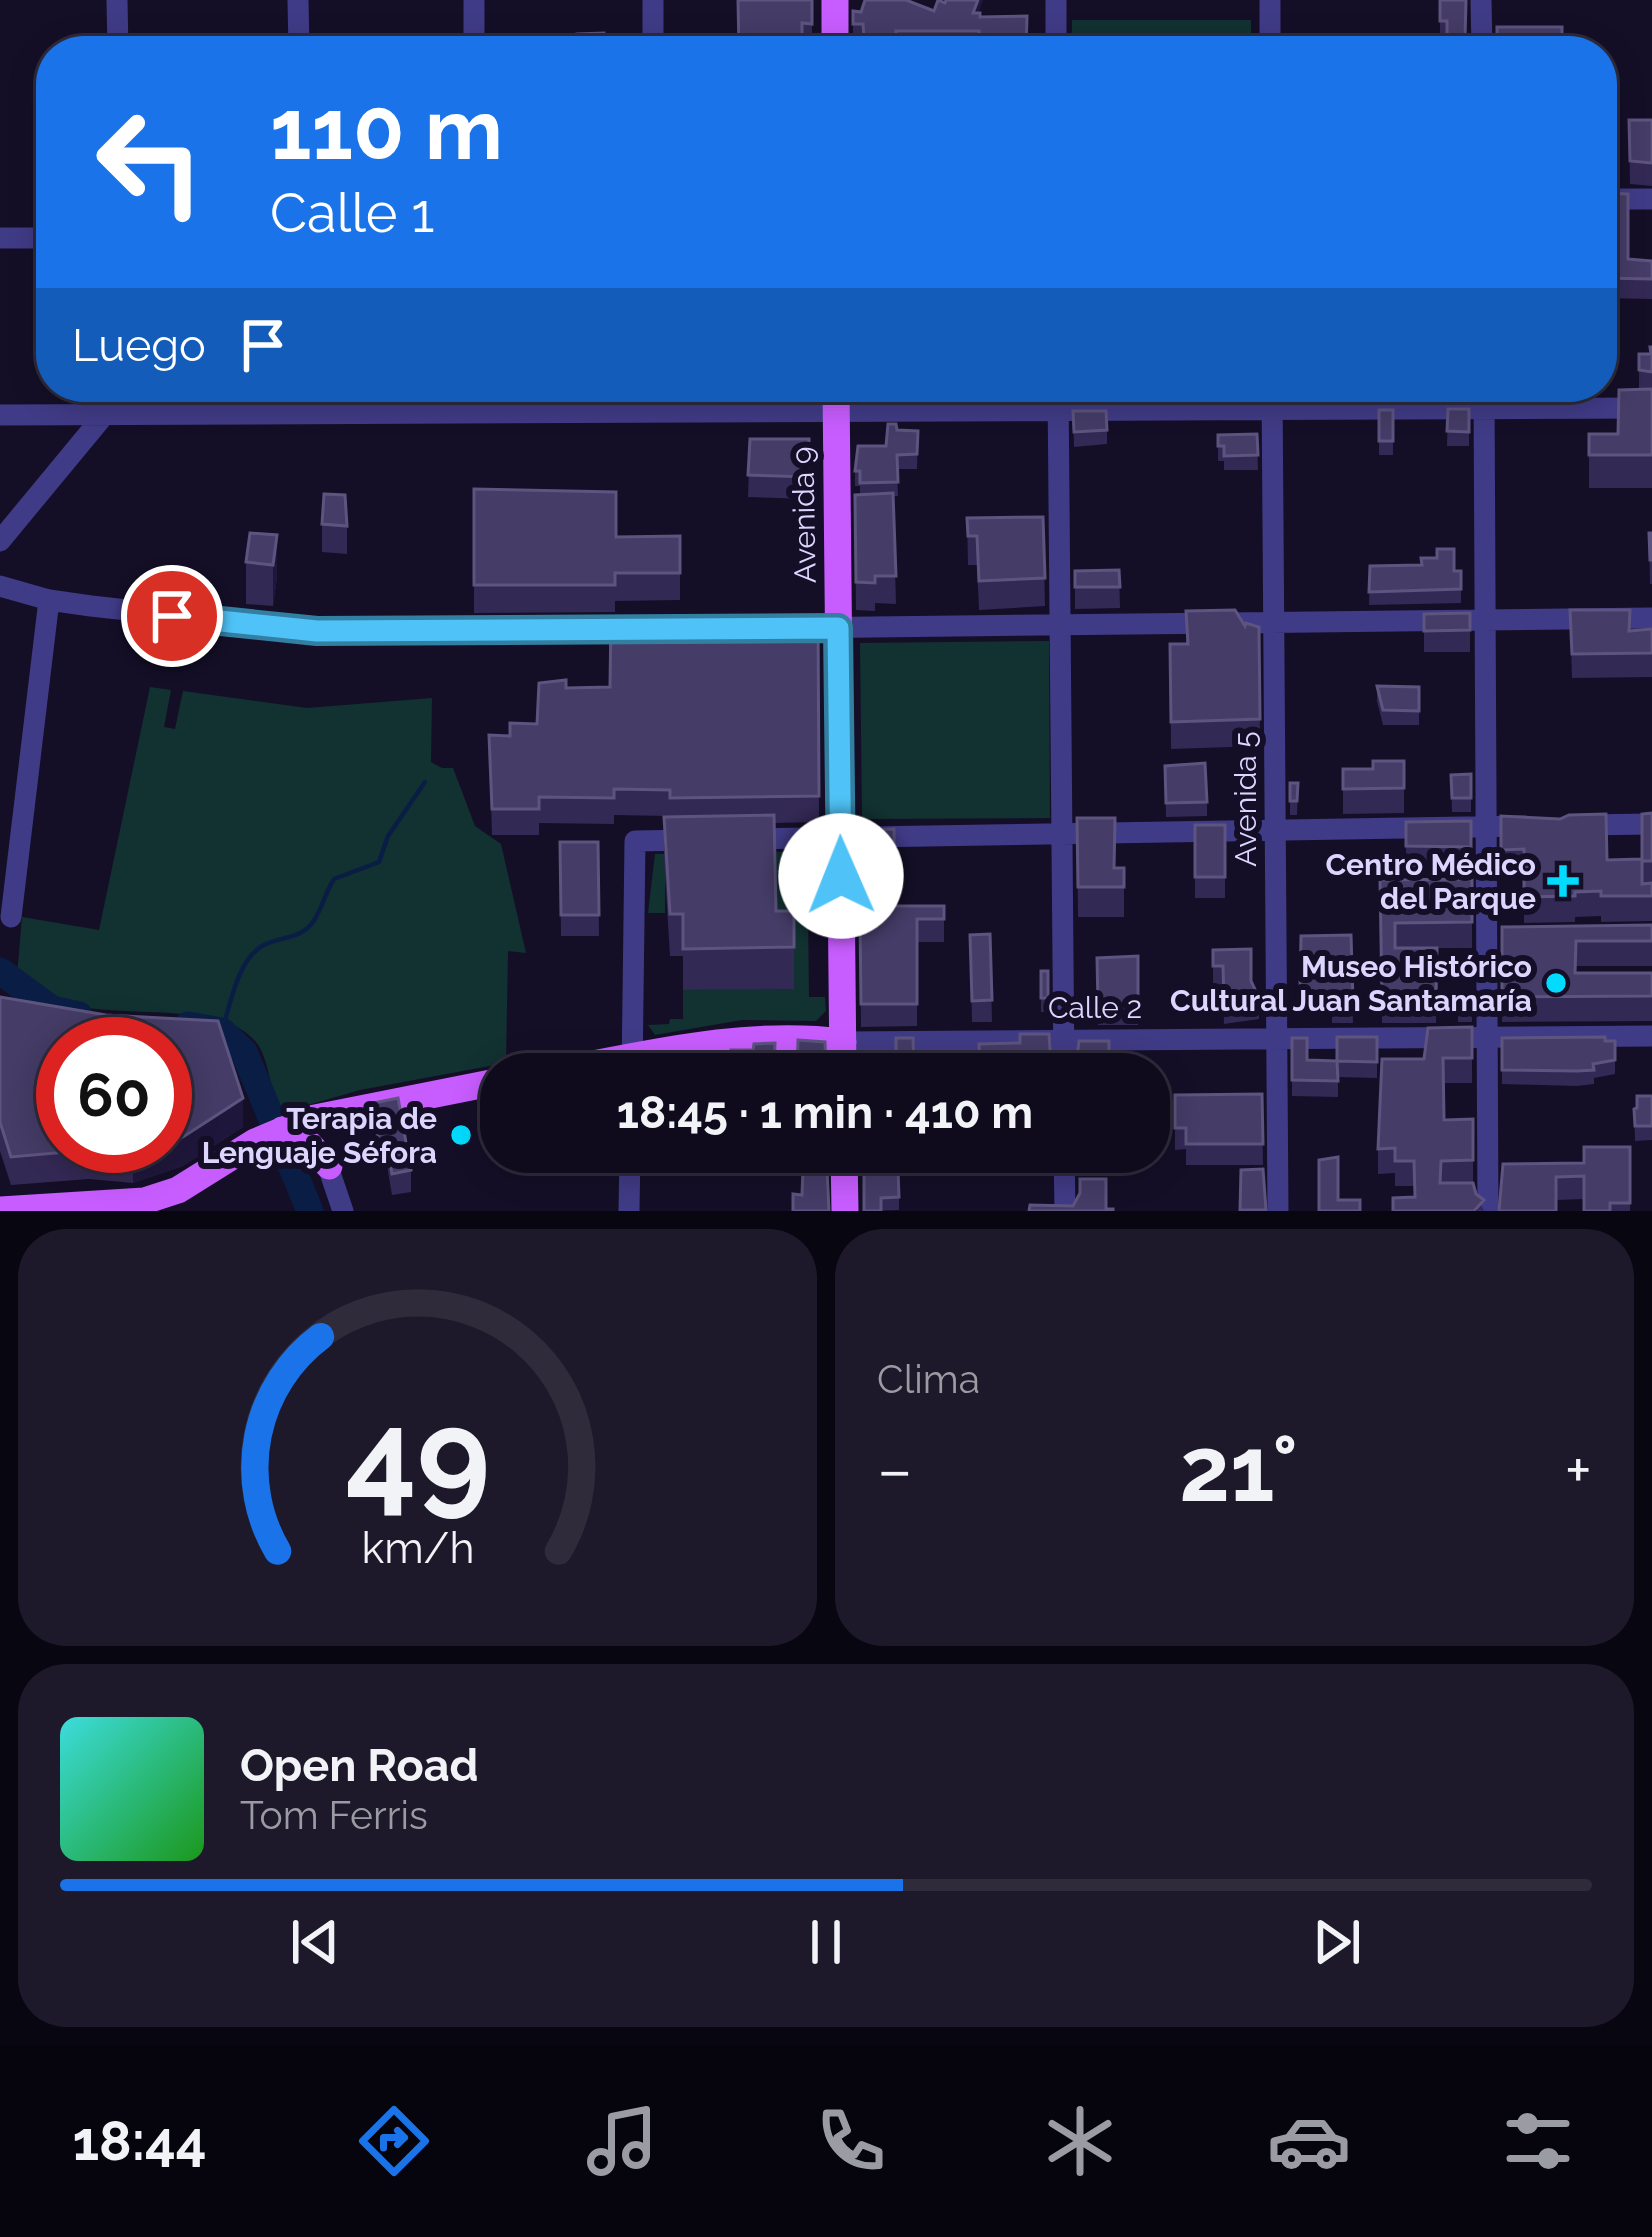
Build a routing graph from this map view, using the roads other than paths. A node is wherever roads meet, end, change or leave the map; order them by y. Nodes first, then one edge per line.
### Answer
1 (117, 0) edge
2 (298, 0) edge
3 (474, 0) edge
4 (652, 0) edge
5 (835, 0) edge
6 (1055, 0) edge
7 (1270, 0) edge
8 (1481, 0) edge
9 (118, 36) edge
10 (298, 36) edge
11 (474, 36) edge
12 (653, 36) edge
13 (835, 36) edge
14 (1056, 36) edge
15 (1270, 36) edge
16 (1482, 36) edge
17 (1652, 199) edge
18 (1617, 200) edge
19 (0, 238) edge
20 (36, 238) edge
21 (732, 402) edge
22 (836, 402) edge
23 (873, 402) edge
24 (1059, 402) edge
25 (1272, 402) edge
26 (1419, 402) edge
27 (1484, 402) edge
28 (1551, 402) edge
29 (1652, 408) edge
30 (1272, 411) junction
31 (1059, 412) junction
32 (105, 414) junction
33 (0, 416) edge
34 (0, 541) edge
35 (0, 586) edge
36 (49, 600) junction
37 (1652, 618) edge
38 (1485, 619) junction
39 (1273, 623) junction
40 (1060, 626) junction
41 (768, 628) edge
42 (838, 628) junction
43 (651, 630) edge
44 (1652, 824) edge
45 (1485, 826) junction
46 (1275, 831) junction
47 (1062, 832) junction
48 (840, 836) junction
49 (706, 839) edge
50 (729, 839) edge
51 (11, 917) dead end
52 (1486, 938) junction
53 (1510, 938) edge
54 (1487, 1036) junction
55 (1652, 1036) edge
56 (1277, 1039) junction
57 (1064, 1040) junction
58 (843, 1042) junction
59 (632, 1053) edge
60 (688, 1053) edge
61 (843, 1053) edge
62 (1064, 1053) edge
63 (480, 1086) edge
64 (341, 1111) junction
65 (310, 1119) junction
66 (282, 1130) junction
67 (329, 1166) junction
68 (630, 1173) edge
69 (844, 1173) edge
70 (1064, 1173) edge
71 (178, 1190) junction
72 (91, 1209) edge
73 (0, 1210) edge
74 (147, 1211) edge
75 (344, 1211) edge
76 (629, 1211) edge
77 (844, 1211) edge
78 (1065, 1211) edge
79 (1278, 1211) edge
80 (1488, 1211) edge

1 - 9 street
2 - 10 street
3 - 11 street
4 - 12 street
5 - 13 main road
6 - 14 street
7 - 15 street
8 - 16 street
17 - 18 street
19 - 20 street
21 - 32 street
22 - 42 main road, Avenida 9
23 - 31 street
24 - 31 street
25 - 30 street, Avenida 5
26 - 30 street
27 - 38 street
28 - 29 street
30 - 31 street
30 - 39 street, Avenida 5
31 - 40 street
32 - 33 street
32 - 34 street
35 - 36 street
36 - 43 street
36 - 51 street
37 - 38 street
38 - 39 street
38 - 45 street
39 - 40 street
39 - 46 street, Avenida 5
40 - 42 street
40 - 47 street
41 - 42 street
42 - 48 main road, Avenida 9
44 - 45 street
45 - 46 street
45 - 52 street
46 - 47 street
46 - 56 street, Avenida 5
47 - 48 street
47 - 57 street
48 - 50 street
48 - 58 main road, Avenida 9
49 - 59 street
52 - 53 street
52 - 54 street
54 - 55 street, Calle 2
54 - 56 street, Calle 2
54 - 80 street
56 - 57 street, Calle 2
56 - 79 street, Avenida 5
57 - 58 street, Calle 2
57 - 62 street
58 - 60 main road, Calle 2
58 - 61 main road, Avenida 9
63 - 64 main road
64 - 65 main road
64 - 67 main road
65 - 66 main road
65 - 67 street
66 - 67 main road
66 - 71 main road
67 - 75 street
68 - 76 street
69 - 77 main road
70 - 78 street
71 - 72 main road
71 - 74 street
72 - 73 main road

